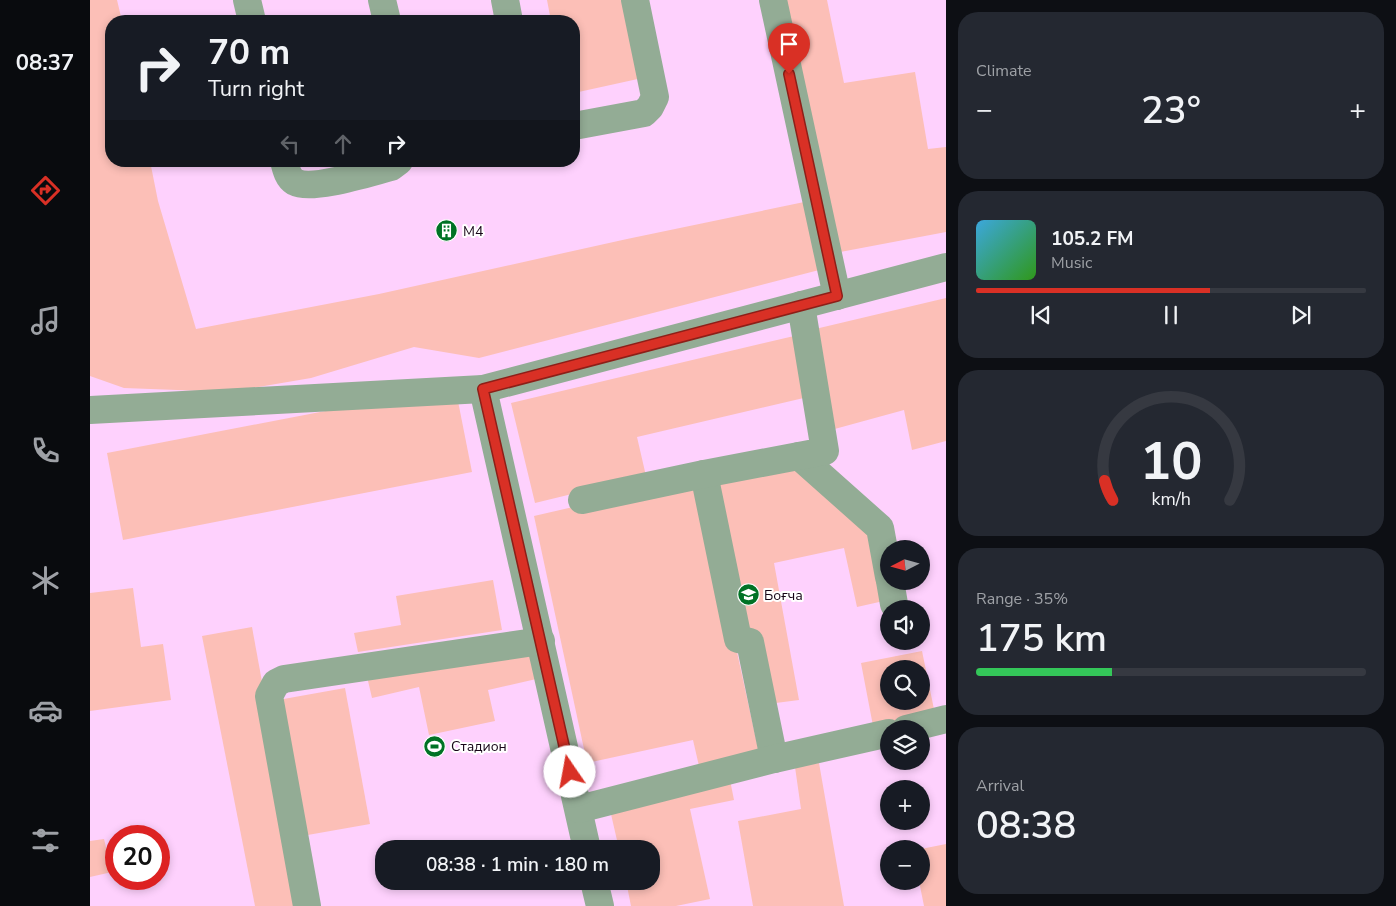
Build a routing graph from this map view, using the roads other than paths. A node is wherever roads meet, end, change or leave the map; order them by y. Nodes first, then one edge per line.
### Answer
1 (247, 0) edge
2 (382, 0) edge
3 (505, 0) edge
4 (635, 0) edge
5 (773, 0) edge
6 (251, 15) edge
7 (385, 15) edge
8 (508, 15) edge
9 (580, 125) edge
10 (286, 167) edge
11 (391, 167) edge
12 (946, 267) edge
13 (837, 296) junction
14 (800, 306) junction
15 (483, 389) junction
16 (90, 410) edge
17 (799, 456) junction
18 (704, 474) junction
19 (582, 500) dead end
20 (882, 540) edge
21 (541, 641) junction
22 (946, 719) edge
23 (930, 723) edge
24 (880, 735) edge
25 (774, 759) junction
26 (578, 809) junction
27 (585, 840) edge
28 (596, 890) edge
29 (307, 906) edge
30 (600, 906) edge

1 - 6 lane
2 - 7 lane
3 - 8 lane
4 - 9 lane
5 - 13 lane
10 - 11 lane
12 - 13 lane
13 - 14 lane
14 - 15 lane
14 - 17 lane
15 - 16 lane
15 - 21 lane
17 - 18 lane
17 - 20 lane
18 - 19 lane
18 - 25 lane
21 - 26 lane
21 - 29 lane
22 - 23 lane
24 - 25 lane
25 - 26 lane
26 - 27 lane
28 - 30 lane

